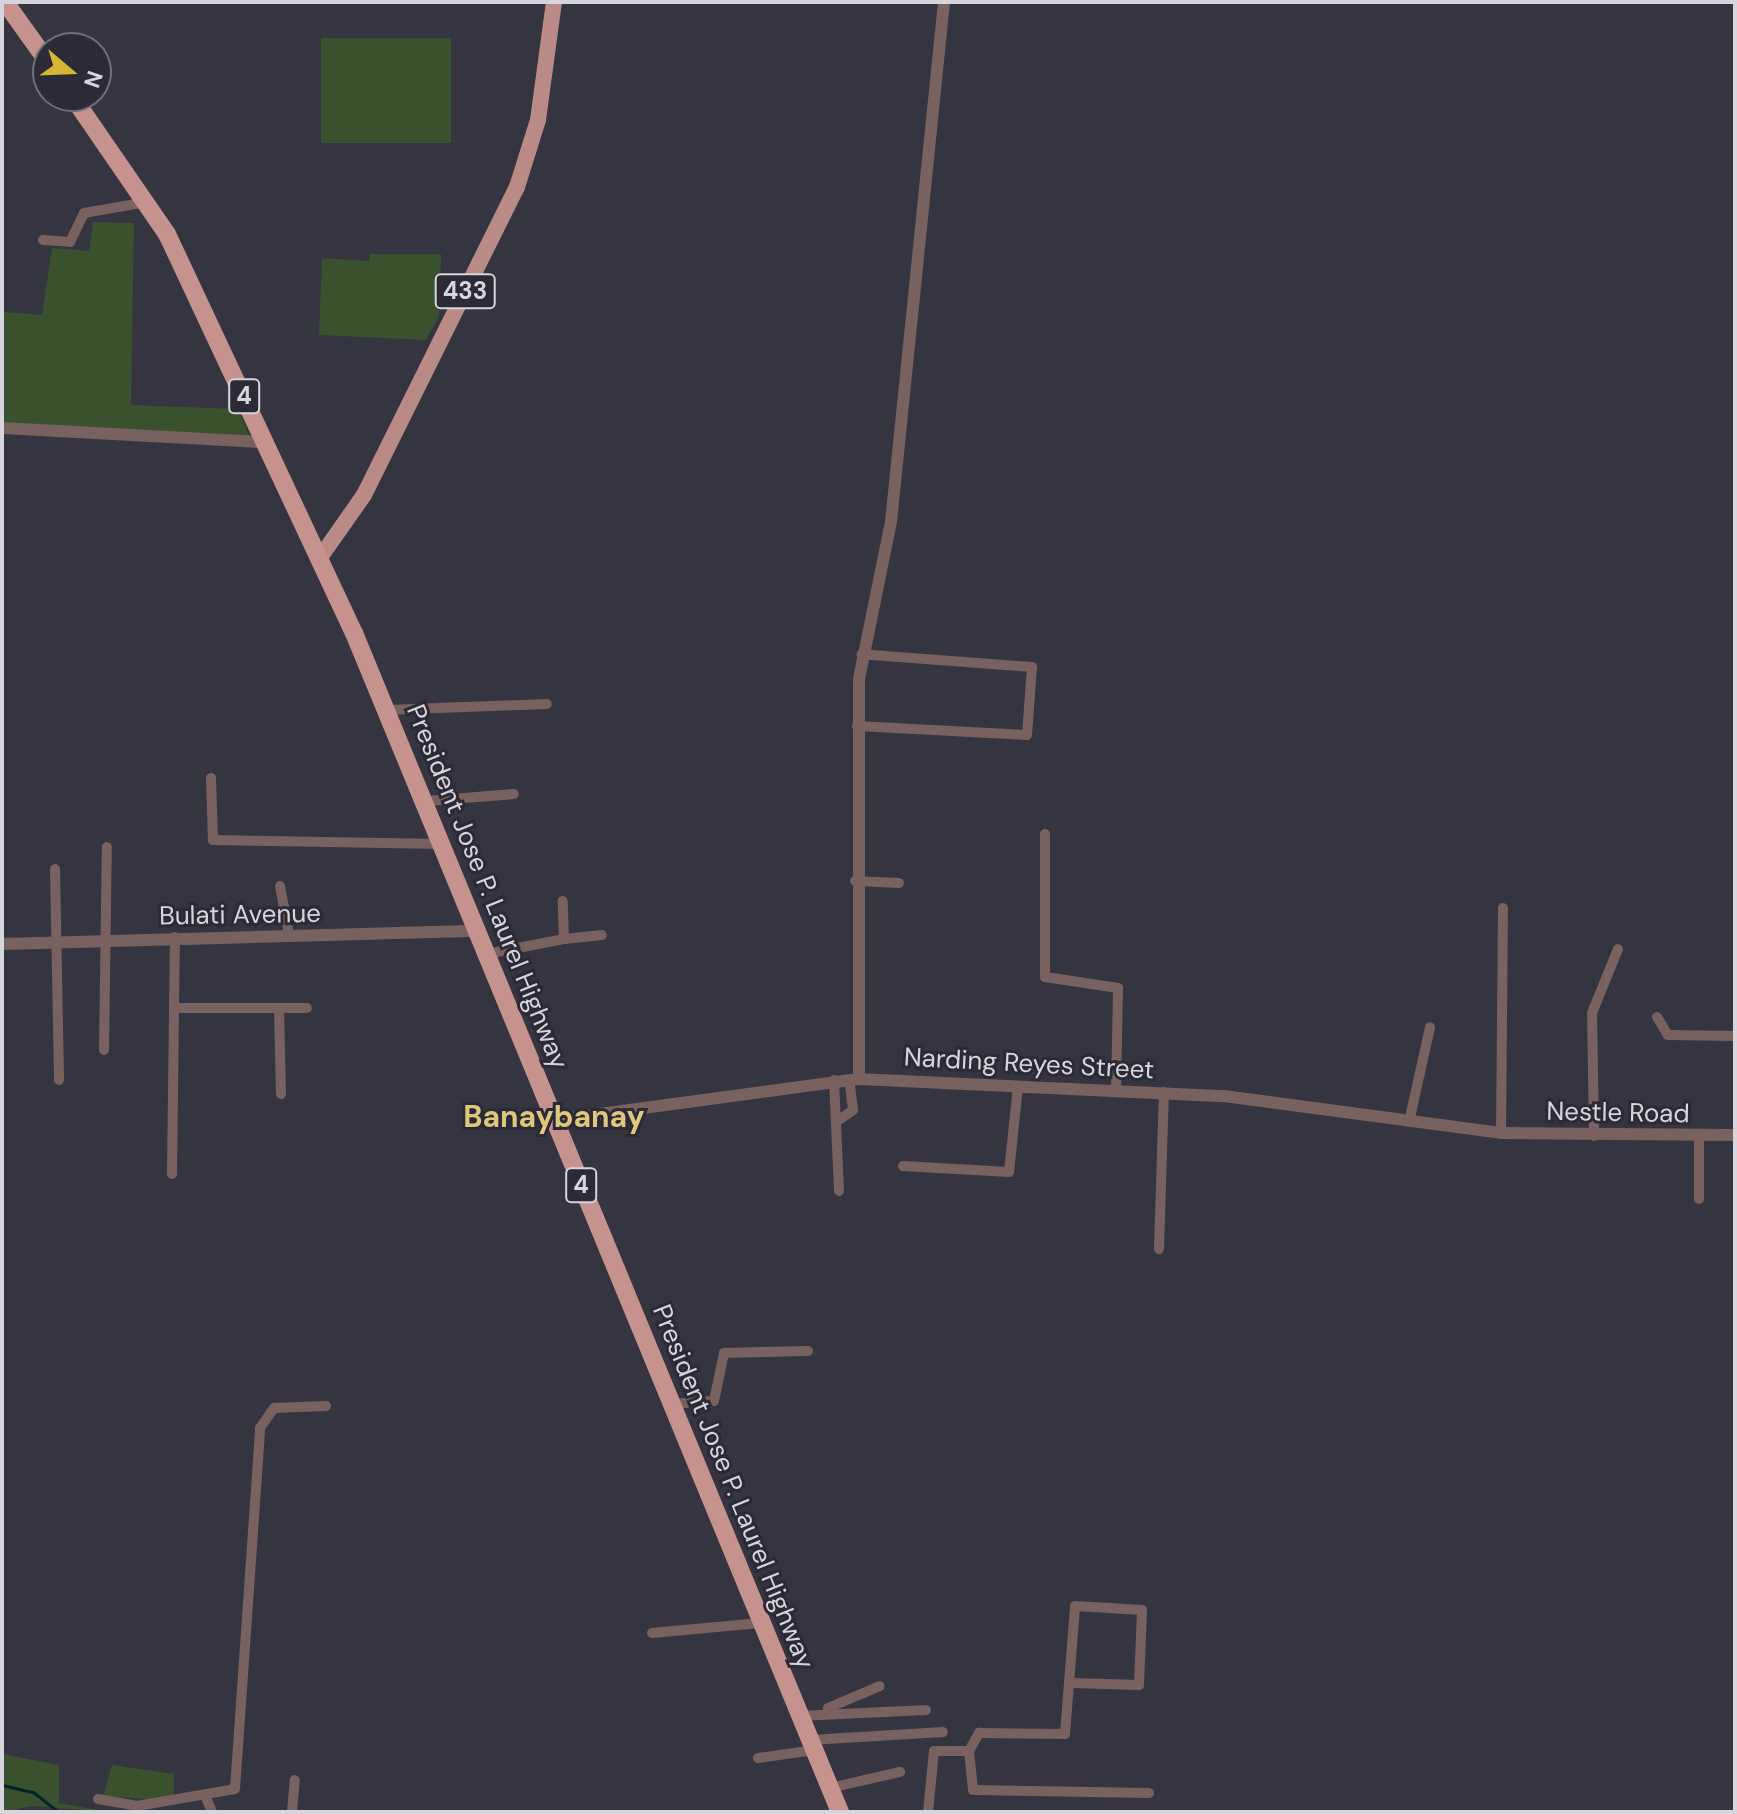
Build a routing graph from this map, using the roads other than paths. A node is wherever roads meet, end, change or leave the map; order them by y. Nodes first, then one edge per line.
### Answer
1 (5, 2) edge
2 (554, 2) edge
3 (944, 2) edge
4 (32, 40) edge
5 (83, 112) edge
6 (148, 202) junction
7 (43, 240) dead end
8 (2, 428) edge
9 (264, 442) junction
10 (319, 559) junction
11 (861, 654) junction
12 (547, 704) dead end
13 (388, 710) junction
14 (857, 726) junction
15 (211, 778) dead end
16 (514, 794) dead end
17 (426, 801) junction
18 (1045, 834) dead end
19 (443, 844) junction
20 (107, 847) dead end
21 (55, 869) dead end
22 (855, 881) junction
23 (899, 883) dead end
24 (280, 886) dead end
25 (563, 901) dead end
26 (1503, 908) dead end
27 (478, 931) junction
28 (289, 935) junction
29 (602, 935) dead end
30 (175, 937) junction
31 (110, 939) junction
32 (564, 939) junction
33 (58, 942) junction
34 (2, 944) edge
35 (1618, 949) dead end
36 (487, 954) junction
37 (176, 1008) junction
38 (279, 1008) junction
39 (307, 1008) dead end
40 (1657, 1017) dead end
41 (1430, 1027) dead end
42 (1735, 1036) edge
43 (104, 1050) dead end
44 (854, 1079) junction
45 (59, 1080) dead end
46 (834, 1080) junction
47 (1018, 1087) junction
48 (1116, 1090) junction
49 (1164, 1092) junction
50 (281, 1094) dead end
51 (555, 1120) junction
52 (836, 1122) junction
53 (1409, 1122) junction
54 (1501, 1133) junction
55 (1699, 1135) junction
56 (1735, 1135) edge
57 (1594, 1136) junction
58 (903, 1166) dead end
59 (172, 1174) dead end
60 (839, 1191) dead end
61 (1699, 1199) dead end
62 (1159, 1249) dead end
63 (808, 1351) dead end
64 (671, 1404) junction
65 (326, 1406) dead end
66 (760, 1623) junction
67 (652, 1633) dead end
68 (1072, 1683) junction
69 (880, 1686) dead end
70 (926, 1710) dead end
71 (798, 1713) junction
72 (943, 1732) dead end
73 (812, 1745) junction
74 (969, 1751) junction
75 (758, 1758) dead end
76 (900, 1772) dead end
77 (295, 1780) dead end
78 (830, 1788) junction
79 (1149, 1793) dead end
80 (98, 1799) dead end
81 (207, 1800) junction
82 (212, 1812) edge
83 (292, 1812) edge
84 (840, 1812) edge
85 (928, 1812) edge

1 - 4 highway
2 - 10 main road, 433
3 - 11 street
5 - 6 highway, President Jose P. Laurel Highway / 4
6 - 7 street
6 - 9 highway, President Jose P. Laurel Highway / 4
8 - 9 street
9 - 10 highway, President Jose P. Laurel Highway / 4
10 - 13 highway, President Jose P. Laurel Highway / 4
11 - 14 street
11 - 14 street
12 - 13 street
13 - 17 highway, President Jose P. Laurel Highway / 4
14 - 22 street
15 - 19 street
16 - 17 street
17 - 19 highway, President Jose P. Laurel Highway / 4
18 - 48 street
19 - 27 highway, President Jose P. Laurel Highway / 4
20 - 31 street
21 - 33 street
22 - 23 street
22 - 44 street
24 - 28 street
25 - 32 street
26 - 54 street
27 - 28 street, Bulati Avenue
27 - 36 highway, President Jose P. Laurel Highway / 4
28 - 30 street, Bulati Avenue
29 - 32 street
30 - 31 street, Bulati Avenue
30 - 37 street
31 - 33 street, Bulati Avenue
31 - 43 street
32 - 36 street
33 - 34 street, Bulati Avenue
33 - 45 street
35 - 57 street
36 - 51 highway, President Jose P. Laurel Highway / 4
37 - 38 street
37 - 59 street
38 - 39 street
38 - 50 street
40 - 42 street
41 - 53 street
44 - 46 street, Narding Reyes Street
44 - 47 street, Narding Reyes Street
44 - 52 street
46 - 51 street, Narding Reyes Street
46 - 52 street
47 - 48 street, Narding Reyes Street
47 - 58 street
48 - 49 street, Narding Reyes Street
49 - 53 street, Narding Reyes Street
49 - 62 street
51 - 64 highway, President Jose P. Laurel Highway / 4
52 - 60 street
53 - 54 street, Narding Reyes Street
54 - 57 street, Nestle Road
55 - 56 street, Nestle Road
55 - 57 street, Nestle Road
55 - 61 street
63 - 64 street
64 - 66 highway, President Jose P. Laurel Highway / 4
65 - 81 street
66 - 67 street
66 - 71 highway, President Jose P. Laurel Highway / 4
68 - 68 street
68 - 74 street
69 - 71 street
70 - 71 street
71 - 73 highway, President Jose P. Laurel Highway / 4
72 - 73 street
73 - 75 street
73 - 78 highway, President Jose P. Laurel Highway / 4
74 - 79 street
74 - 85 street
76 - 78 street
77 - 83 street
78 - 84 highway, President Jose P. Laurel Highway / 4
80 - 81 street
81 - 82 street

